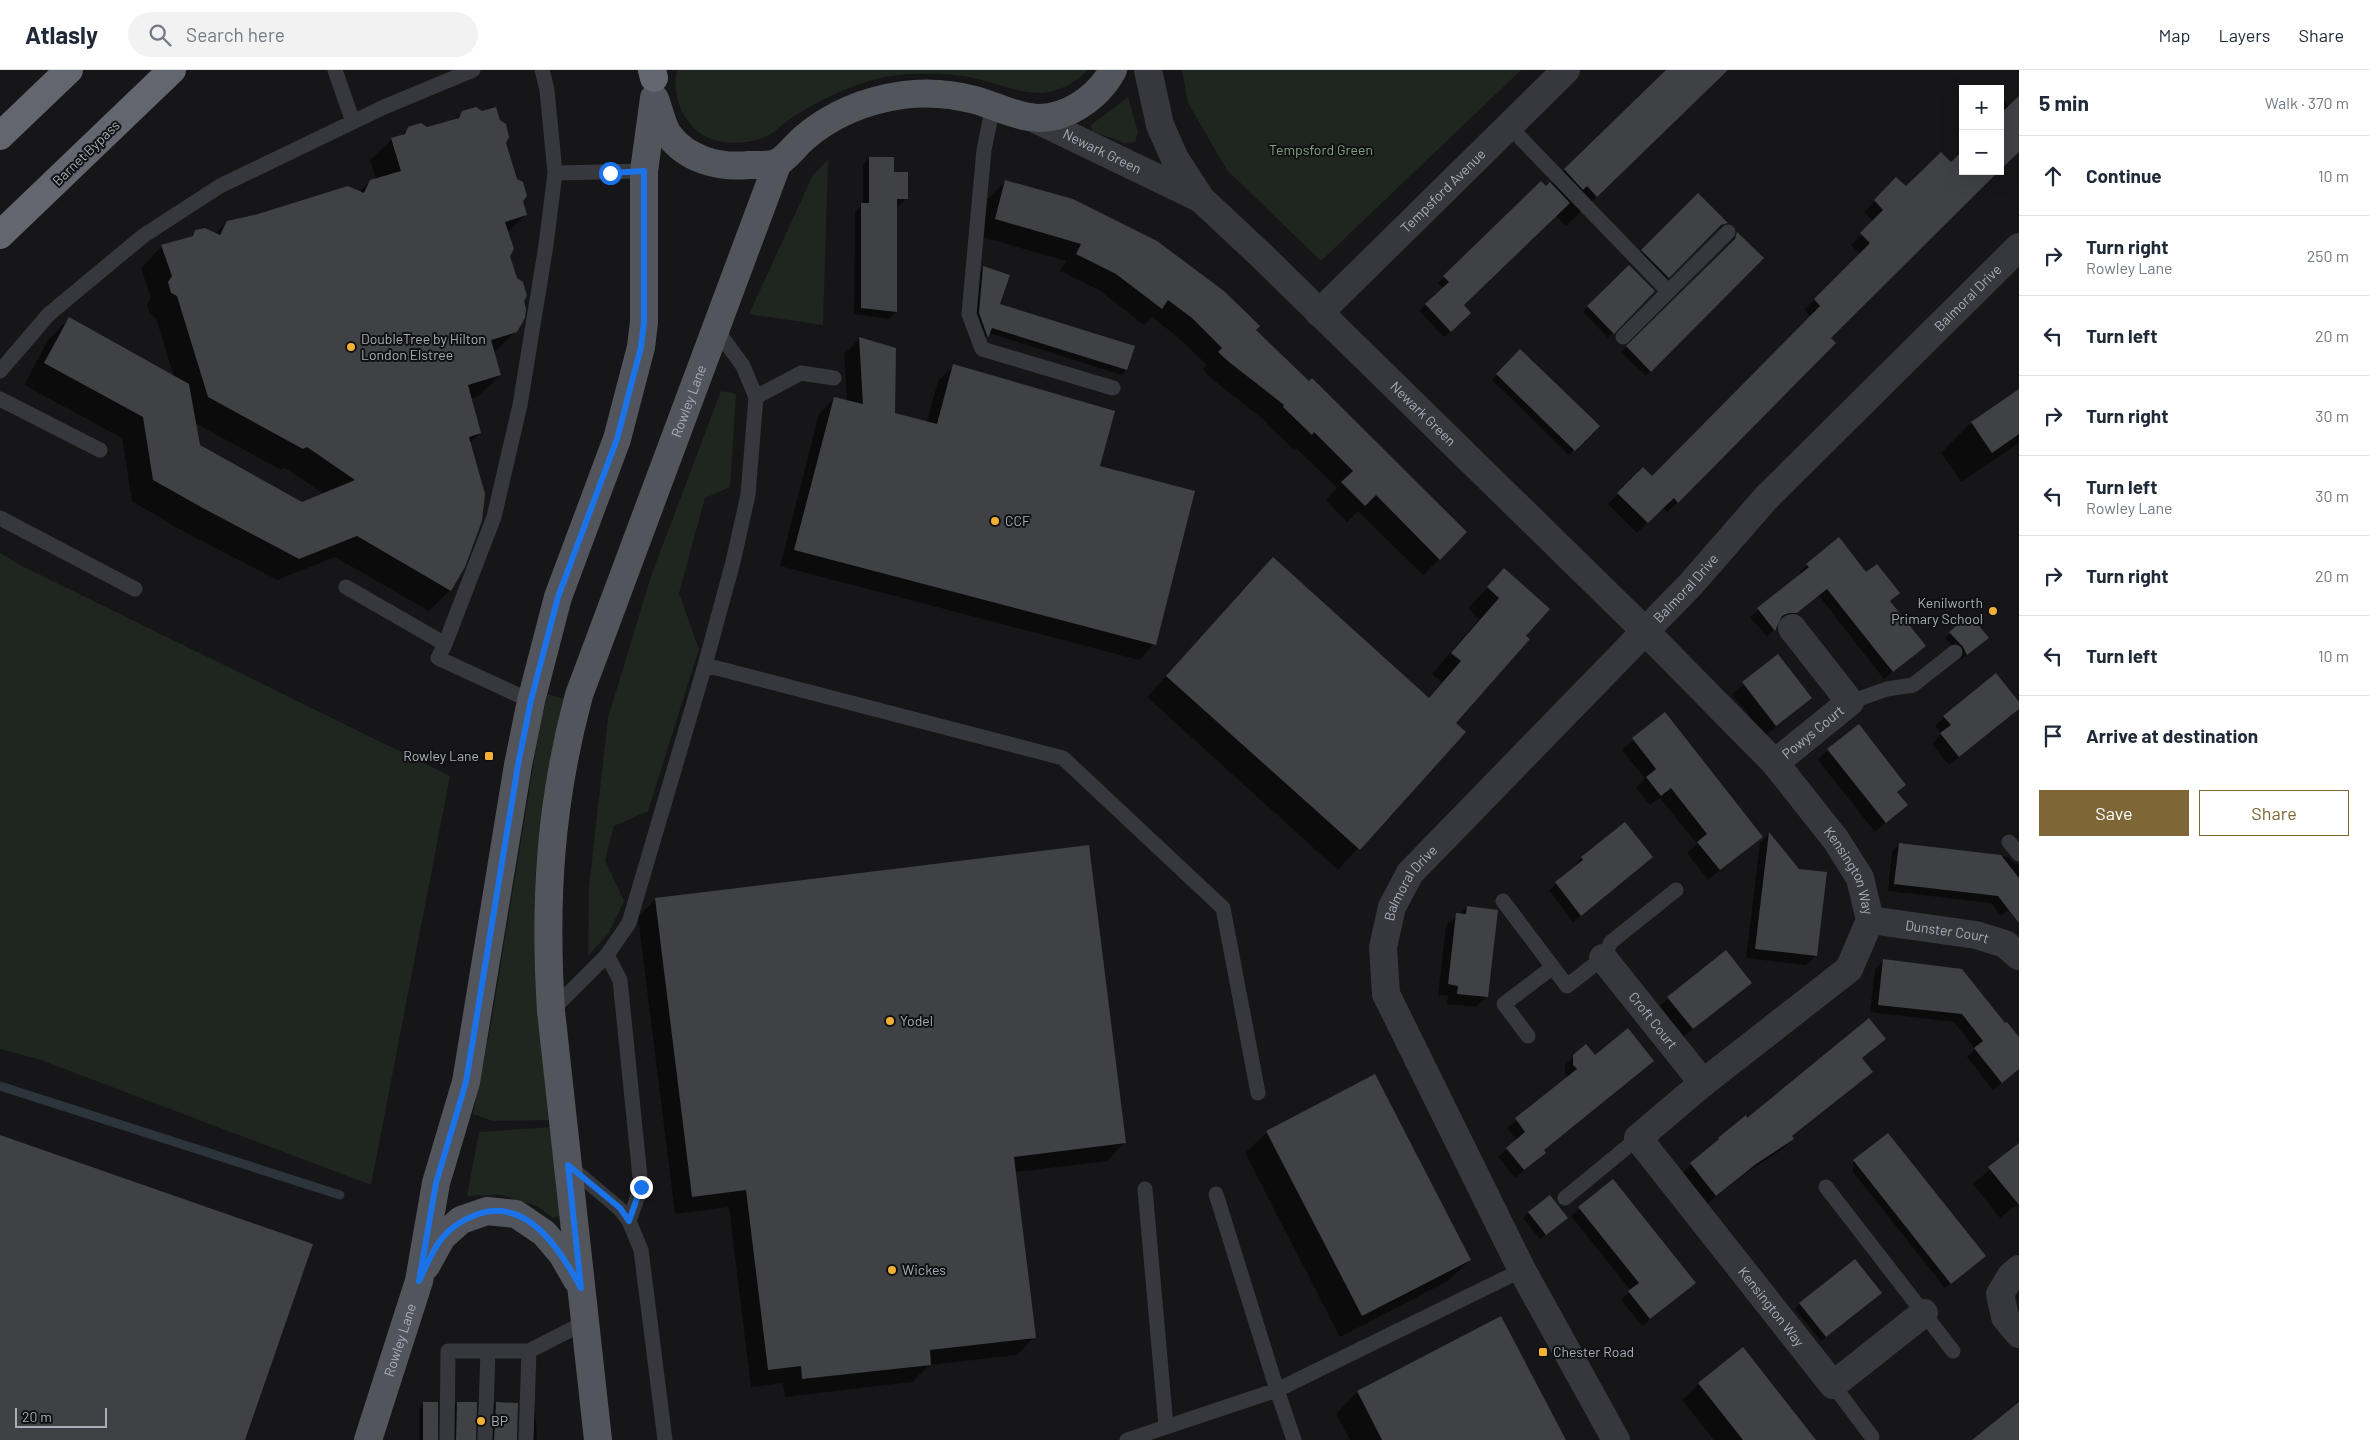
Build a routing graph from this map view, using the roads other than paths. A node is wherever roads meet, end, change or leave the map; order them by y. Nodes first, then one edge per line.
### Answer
1 (69, 70) edge
2 (172, 70) edge
3 (335, 70) edge
4 (473, 70) edge
5 (542, 70) edge
6 (1113, 70) edge
7 (1148, 70) edge
8 (1566, 70) edge
9 (654, 79) edge
10 (993, 106) junction
11 (1031, 118) junction
12 (353, 122) junction
13 (1508, 125) junction
14 (0, 136) edge
15 (778, 162) junction
16 (644, 171) junction
17 (555, 173) junction
18 (1201, 199) junction
19 (1728, 232) dead end
20 (0, 235) edge
21 (2019, 247) edge
22 (1668, 292) junction
23 (1320, 313) junction
24 (716, 329) junction
25 (1623, 337) dead end
26 (0, 370) edge
27 (834, 378) dead end
28 (1113, 388) dead end
29 (756, 396) junction
30 (0, 399) edge
31 (100, 450) dead end
32 (0, 518) edge
33 (346, 587) dead end
34 (135, 589) dead end
35 (1792, 628) dead end
36 (1644, 630) junction
37 (446, 644) junction
38 (1955, 652) dead end
39 (705, 665) junction
40 (531, 700) junction
41 (1850, 702) junction
42 (1775, 763) junction
43 (2009, 842) dead end
44 (2019, 854) edge
45 (1676, 890) dead end
46 (1503, 901) dead end
47 (1870, 920) junction
48 (607, 955) junction
49 (2019, 956) edge
50 (1603, 958) junction
51 (1553, 967) junction
52 (552, 1011) junction
53 (1528, 1036) dead end
54 (1703, 1083) junction
55 (1258, 1093) dead end
56 (1638, 1138) junction
57 (568, 1165) junction
58 (1826, 1187) dead end
59 (1145, 1189) dead end
60 (1216, 1194) dead end
61 (1565, 1198) dead end
62 (629, 1221) junction
63 (2019, 1269) edge
64 (1522, 1270) junction
65 (419, 1281) junction
66 (581, 1288) junction
67 (1924, 1313) junction
68 (584, 1323) junction
69 (2019, 1334) edge
70 (488, 1351) junction
71 (529, 1351) junction
72 (1953, 1351) dead end
73 (1833, 1385) junction
74 (1277, 1390) junction
75 (1166, 1426) junction
76 (1872, 1437) dead end
77 (368, 1440) edge
78 (447, 1440) edge
79 (485, 1440) edge
80 (526, 1440) edge
81 (598, 1440) edge
82 (665, 1440) edge
83 (1127, 1440) edge
84 (1294, 1440) edge
85 (1616, 1440) edge

1 - 14 highway
2 - 20 highway, Barnet Bypass
3 - 12 lane
4 - 12 lane
5 - 17 lane
6 - 11 main road
7 - 18 street, Newark Green
8 - 13 street, Tempsford Avenue
9 - 15 main road
9 - 16 main road, Rowley Lane
10 - 11 main road
10 - 15 main road
10 - 28 lane
11 - 18 street, Newark Green
12 - 26 lane
13 - 22 lane
13 - 23 street, Tempsford Avenue
15 - 24 main road, Rowley Lane
16 - 17 lane
16 - 40 main road, Rowley Lane
17 - 37 lane
18 - 23 street, Newark Green
19 - 22 lane
21 - 36 street, Balmoral Drive
22 - 25 lane
23 - 36 street, Newark Green
24 - 29 lane
24 - 52 main road, Rowley Lane
27 - 29 lane
29 - 39 lane
30 - 31 lane
32 - 34 lane
33 - 37 lane
35 - 41 street, Powys Court
36 - 42 street, Kensington Way
36 - 64 street, Balmoral Drive
37 - 40 lane
38 - 41 lane, Powys Court
39 - 48 lane
39 - 55 lane
40 - 65 main road, Rowley Lane
41 - 42 street, Powys Court
42 - 47 street, Kensington Way
43 - 44 lane
45 - 50 lane
46 - 51 lane
47 - 49 street, Dunster Court
47 - 54 street, Kensington Way
48 - 52 lane
48 - 62 lane
50 - 51 lane
50 - 54 street, Croft Court
51 - 53 lane
52 - 57 main road, Rowley Lane
54 - 56 street, Kensington Way
56 - 61 lane, Kensington Way
56 - 73 street, Kensington Way
57 - 62 lane
57 - 66 main road, Rowley Lane
58 - 67 lane
59 - 75 lane
60 - 74 lane
62 - 82 lane
63 - 69 street
64 - 74 lane
64 - 85 street
65 - 66 main road
65 - 77 main road, Rowley Lane
66 - 68 main road, Rowley Lane
67 - 72 lane
67 - 73 street
68 - 71 lane
68 - 81 main road, Rowley Lane
70 - 71 lane
70 - 78 lane
70 - 79 lane
71 - 80 lane
73 - 76 lane
74 - 75 lane
74 - 84 lane
75 - 83 lane

